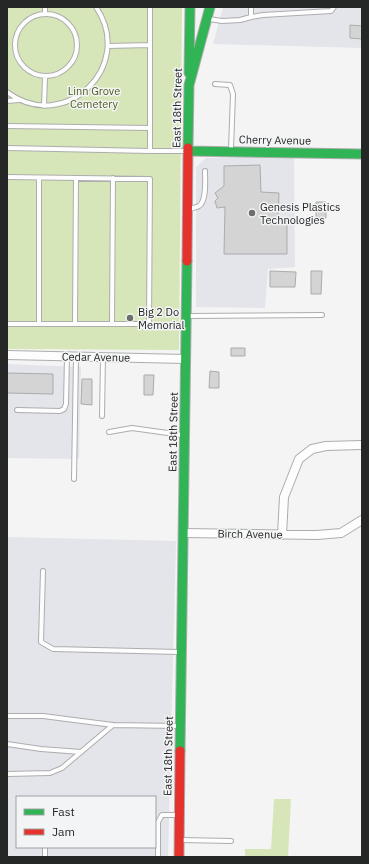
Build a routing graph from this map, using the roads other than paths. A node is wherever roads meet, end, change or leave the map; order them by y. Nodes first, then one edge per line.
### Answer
1 (45, 7) edge
2 (96, 7) edge
3 (101, 7) edge
4 (150, 7) edge
5 (190, 7) edge
6 (210, 7) edge
7 (251, 7) edge
8 (334, 7) edge
9 (100, 13) junction
10 (45, 14) junction
11 (251, 17) junction
12 (206, 19) junction
13 (150, 45) junction
14 (108, 46) junction
15 (45, 76) junction
16 (216, 84) dead end
17 (189, 85) junction
18 (7, 92) edge
19 (19, 100) junction
20 (7, 101) edge
21 (44, 106) junction
22 (7, 126) edge
23 (150, 128) junction
24 (7, 148) edge
25 (150, 151) junction
26 (188, 151) junction
27 (231, 152) junction
28 (362, 154) edge
29 (205, 171) dead end
30 (7, 177) edge
31 (40, 178) junction
32 (76, 178) junction
33 (113, 178) junction
34 (188, 209) junction
35 (322, 315) dead end
36 (186, 316) junction
37 (7, 324) edge
38 (39, 324) junction
39 (75, 324) junction
40 (112, 324) junction
41 (7, 355) edge
42 (72, 356) junction
43 (103, 357) junction
44 (186, 359) junction
45 (17, 410) dead end
46 (102, 416) dead end
47 (109, 432) dead end
48 (185, 435) junction
49 (362, 445) edge
50 (74, 479) dead end
51 (362, 520) edge
52 (183, 533) junction
53 (282, 535) junction
54 (43, 571) dead end
55 (182, 652) junction
56 (7, 716) edge
57 (113, 725) junction
58 (181, 726) junction
59 (7, 744) edge
60 (81, 752) junction
61 (7, 774) edge
62 (180, 815) junction
63 (157, 822) edge
64 (179, 840) junction
65 (231, 841) dead end
66 (158, 857) edge
67 (179, 857) edge

1 - 10 lane
2 - 9 lane
3 - 9 lane
4 - 13 lane
5 - 17 main road, East 18th Street
6 - 12 main road
7 - 11 lane
8 - 11 lane
9 - 14 lane
10 - 15 lane
10 - 15 lane
11 - 12 lane
12 - 17 main road
13 - 14 lane
13 - 23 lane
14 - 21 lane
15 - 21 lane
16 - 27 lane
17 - 26 main road, East 18th Street
18 - 19 lane
19 - 20 lane
19 - 21 lane
22 - 23 lane
23 - 25 lane
24 - 25 lane
25 - 26 lane
26 - 27 main road, Cherry Avenue
26 - 34 main road, East 18th Street
27 - 28 main road, Cherry Avenue
29 - 34 lane
30 - 31 lane
31 - 32 lane
31 - 38 lane
32 - 33 lane
32 - 39 lane
33 - 40 lane
33 - 40 lane
34 - 36 main road, East 18th Street
35 - 36 lane
36 - 44 main road, East 18th Street
37 - 38 lane
38 - 39 lane
39 - 40 lane
41 - 42 street, Cedar Avenue
42 - 43 street, Cedar Avenue
42 - 45 lane
42 - 50 lane
43 - 44 street, Cedar Avenue
43 - 46 lane
44 - 48 main road, East 18th Street
47 - 48 lane
48 - 52 main road, East 18th Street
49 - 53 street
51 - 53 street, Birch Avenue
52 - 53 street, Birch Avenue
52 - 55 main road, East 18th Street
54 - 55 lane
55 - 58 main road, East 18th Street
56 - 57 lane
57 - 58 lane
57 - 60 lane
58 - 62 main road, East 18th Street
59 - 60 lane
60 - 61 lane
62 - 63 lane
62 - 64 main road, East 18th Street
63 - 66 lane
64 - 65 lane
64 - 67 main road, East 18th Street

